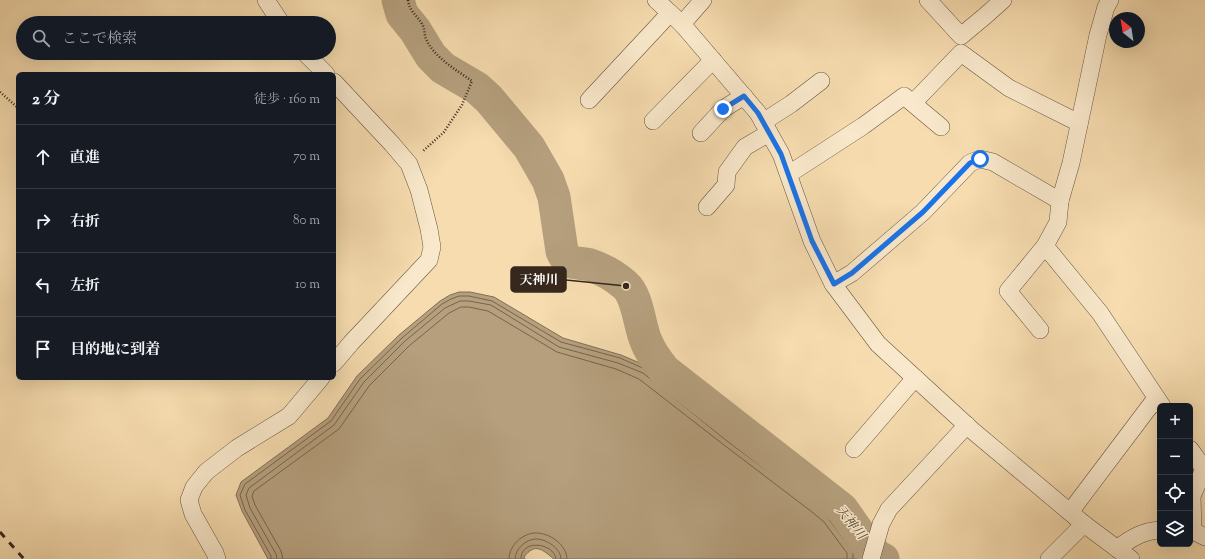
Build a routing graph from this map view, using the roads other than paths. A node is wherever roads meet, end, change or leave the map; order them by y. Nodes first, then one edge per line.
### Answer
1 (266, 0) edge
2 (656, 0) edge
3 (703, 0) edge
4 (928, 0) edge
5 (1002, 0) edge
6 (1110, 0) edge
7 (276, 16) edge
8 (676, 18) junction
9 (961, 36) junction
10 (960, 53) junction
11 (312, 60) edge
12 (713, 60) junction
13 (324, 72) edge
14 (821, 81) dead end
15 (336, 84) edge
16 (744, 96) junction
17 (589, 100) dead end
18 (913, 103) junction
19 (653, 121) dead end
20 (1079, 123) junction
21 (941, 127) dead end
22 (766, 128) junction
23 (701, 133) dead end
24 (789, 174) junction
25 (1060, 201) junction
26 (706, 207) dead end
27 (1045, 246) junction
28 (834, 284) junction
29 (1040, 330) dead end
30 (336, 361) edge
31 (915, 378) junction
32 (319, 380) edge
33 (1159, 402) edge
34 (967, 425) junction
35 (854, 449) dead end
36 (1193, 453) edge
37 (1070, 512) junction
38 (1084, 524) junction
39 (1157, 530) edge
40 (1198, 531) edge
41 (1117, 549) junction
42 (872, 554) edge
43 (217, 559) edge
44 (1049, 559) edge
45 (1131, 559) edge

1 - 7 street
2 - 8 street
3 - 8 street
4 - 9 street
5 - 9 street
6 - 20 street
8 - 12 street
8 - 17 street
9 - 10 street
10 - 18 street
10 - 20 street
11 - 13 street
12 - 16 street
12 - 19 street
14 - 22 street
15 - 30 street
16 - 22 street
16 - 23 street
18 - 21 street
18 - 24 street
20 - 25 street
22 - 24 street
22 - 26 street
24 - 28 street
25 - 27 street
25 - 28 street
27 - 29 street
27 - 33 street
28 - 31 street
31 - 34 street
31 - 35 street
32 - 43 street
33 - 37 street
34 - 37 street
34 - 42 street
36 - 40 street
37 - 38 street
38 - 41 street
38 - 44 street
39 - 41 street
41 - 45 street

